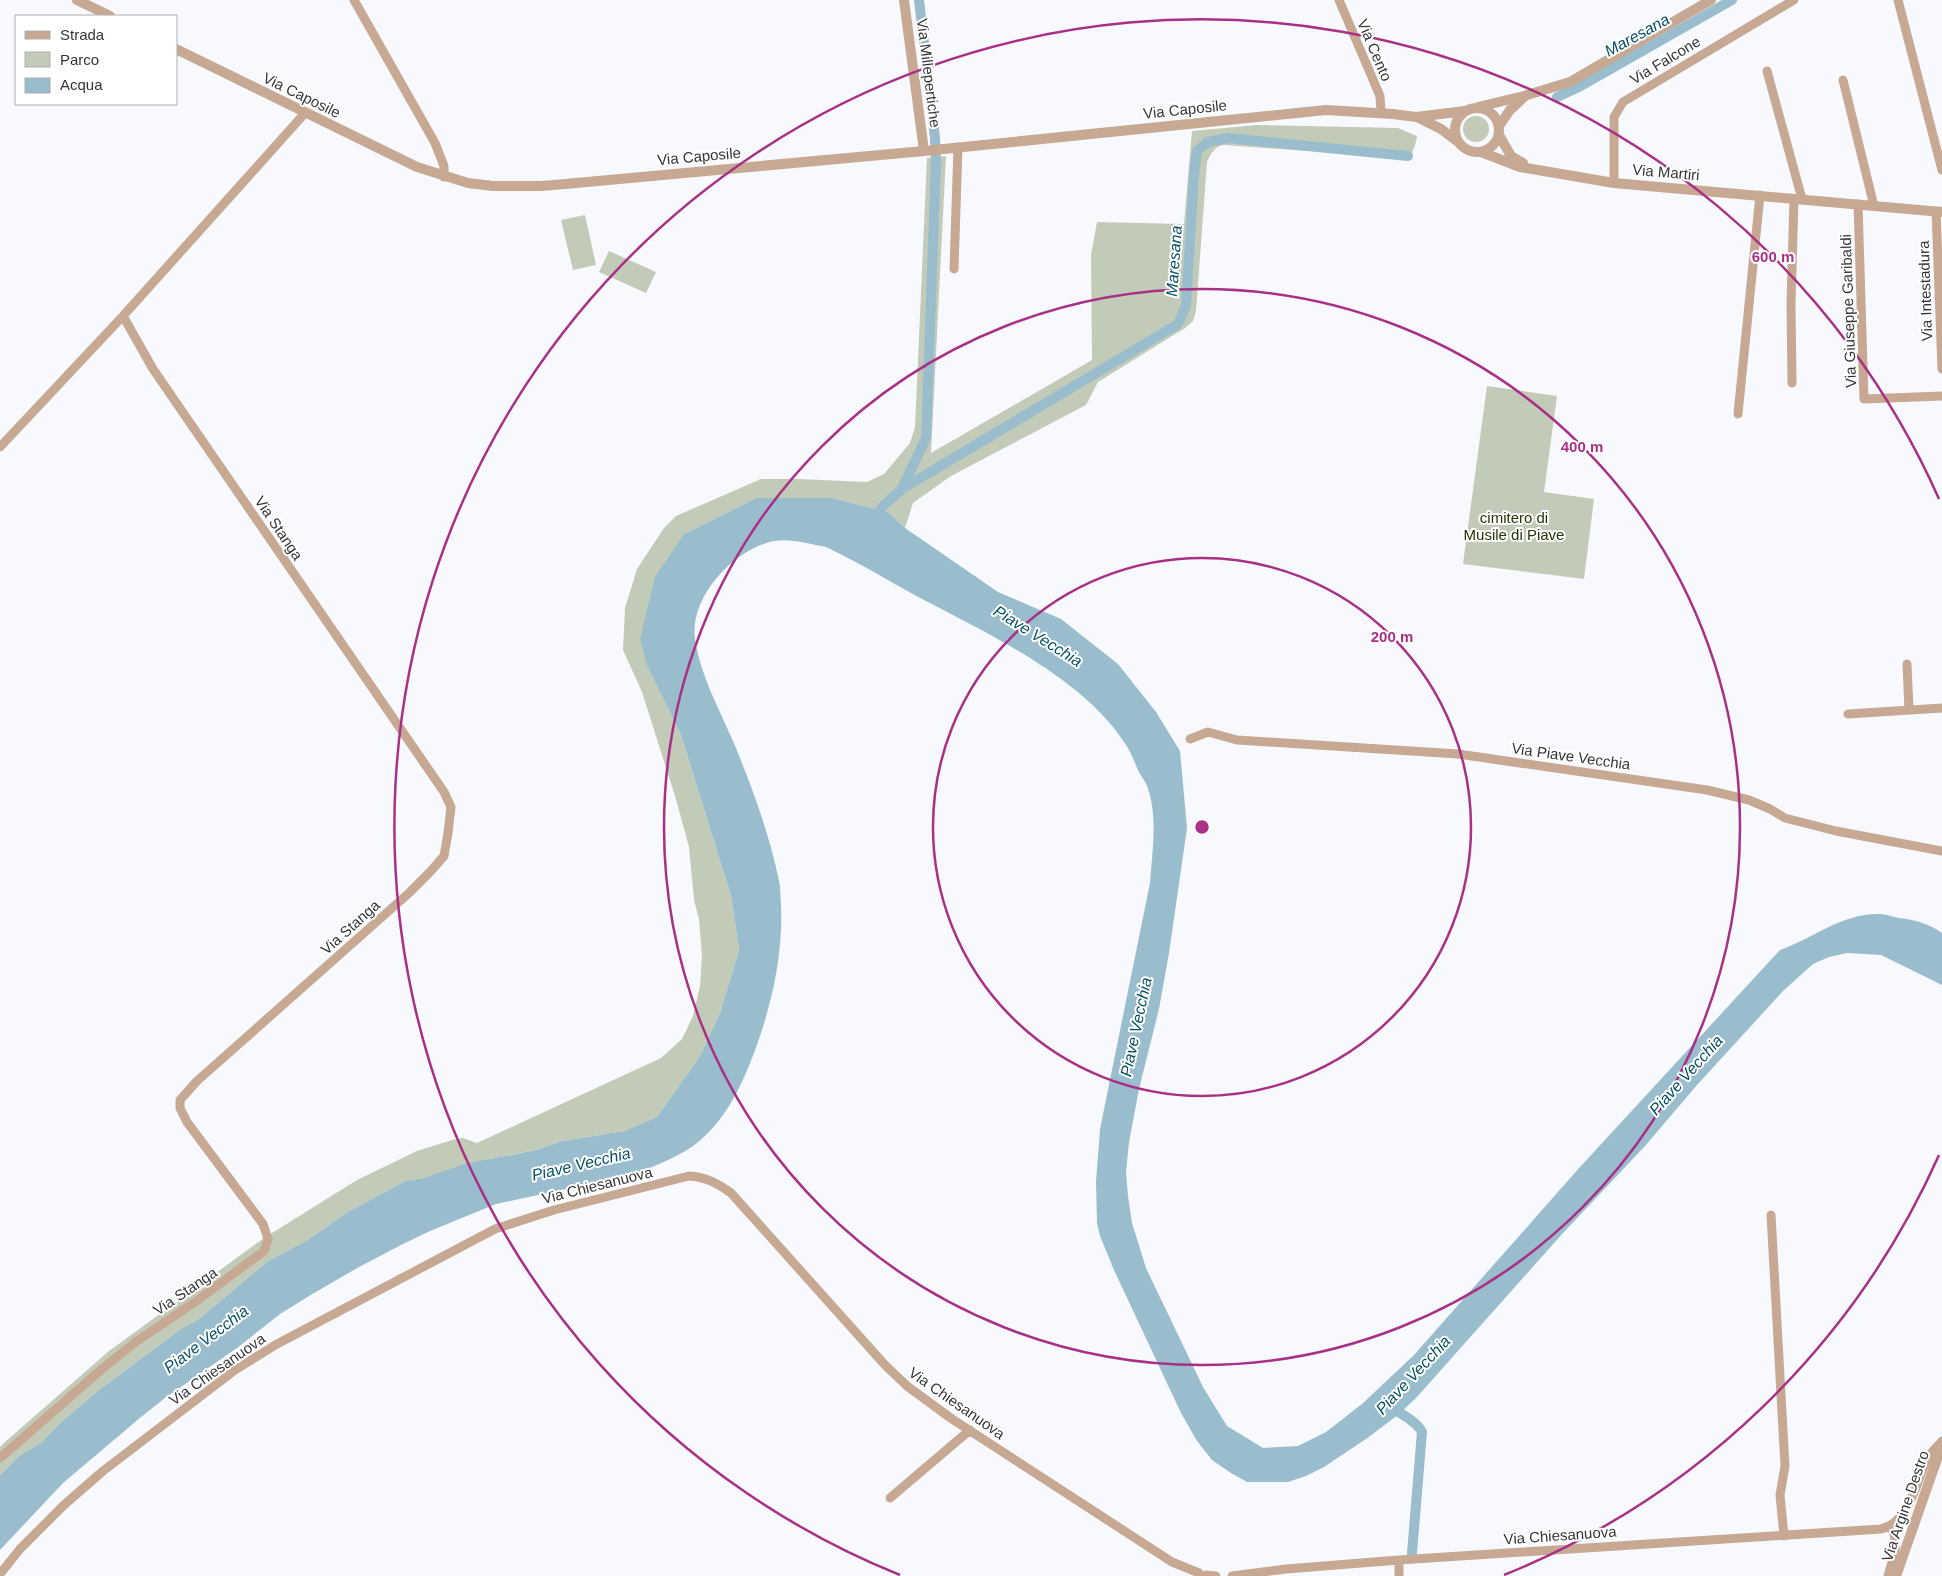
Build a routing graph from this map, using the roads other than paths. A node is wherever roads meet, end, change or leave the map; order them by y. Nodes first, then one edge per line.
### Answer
1 (77, 0) edge
2 (354, 0) edge
3 (904, 0) edge
4 (1339, 0) edge
5 (1711, 0) edge
6 (1794, 0) edge
7 (1898, 0) edge
8 (108, 15) edge
9 (178, 50) edge
10 (1767, 71) dead end
11 (1843, 80) dead end
12 (1524, 96) junction
13 (1478, 107) junction
14 (1465, 111) junction
15 (305, 113) junction
16 (1381, 113) junction
17 (1416, 117) junction
18 (1499, 130) junction
19 (1458, 141) junction
20 (958, 147) junction
21 (1939, 148) edge
22 (927, 150) junction
23 (1481, 152) junction
24 (1528, 168) junction
25 (1942, 170) edge
26 (444, 176) junction
27 (1614, 182) junction
28 (1760, 195) junction
29 (1798, 199) junction
30 (1858, 204) junction
31 (1874, 206) junction
32 (1939, 212) edge
33 (954, 269) dead end
34 (123, 316) junction
35 (1942, 369) edge
36 (1792, 384) dead end
37 (1942, 396) edge
38 (1738, 414) dead end
39 (0, 448) edge
40 (1907, 664) dead end
41 (1942, 708) edge
42 (1910, 710) junction
43 (1848, 714) dead end
44 (1190, 739) dead end
45 (1942, 851) edge
46 (1771, 1215) dead end
47 (970, 1430) junction
48 (1942, 1441) edge
49 (1942, 1445) edge
50 (0, 1458) edge
51 (890, 1498) dead end
52 (1891, 1526) junction
53 (1784, 1536) junction
54 (1399, 1560) junction
55 (1172, 1562) junction
56 (0, 1574) edge
57 (1201, 1575) edge
58 (1183, 1576) edge
59 (1216, 1576) edge
60 (1232, 1576) edge
61 (1399, 1576) edge
62 (1888, 1576) edge
63 (1896, 1576) edge

1 - 8 street
2 - 26 street
3 - 22 street, Via Millepertiche
4 - 16 street, Via Cento
5 - 12 street
6 - 27 street, Via Falcone
7 - 21 street
9 - 15 street, Via Caposile
10 - 29 street
11 - 31 street
12 - 13 street
12 - 18 street
13 - 14 street
13 - 18 street
14 - 17 street, Via Caposile
14 - 19 street
15 - 26 street, Via Caposile
15 - 34 street
16 - 17 street, Via Caposile
16 - 20 street, Via Caposile
17 - 19 street, Via Caposile
18 - 23 street
18 - 24 street, Via Martiri
19 - 23 street
20 - 22 street, Via Caposile
20 - 33 street
21 - 25 street
22 - 26 street, Via Caposile
23 - 24 street, Via Martiri
24 - 27 street, Via Martiri
27 - 28 street, Via Martiri
28 - 29 street, Via Martiri
28 - 38 street
29 - 30 street, Via Martiri
29 - 36 street
30 - 31 street, Via Martiri
30 - 37 street, Via Giuseppe Garibaldi
31 - 32 street, Via Martiri
32 - 35 street, Via Intestadura
34 - 39 street
34 - 50 street, Via Stanga
40 - 42 street
41 - 42 street
42 - 43 street
44 - 45 street, Via Piave Vecchia
46 - 53 street
47 - 51 street
47 - 55 street, Via Chiesanuova
47 - 56 street, Via Chiesanuova
48 - 52 street
49 - 63 street, Via Argine Destro
52 - 53 street, Via Chiesanuova
52 - 62 street
53 - 54 street, Via Chiesanuova
54 - 60 street, Via Chiesanuova
54 - 61 street
55 - 57 street, Via Chiesanuova
55 - 58 street, Via Chiesanuova
57 - 59 street, Via Chiesanuova

